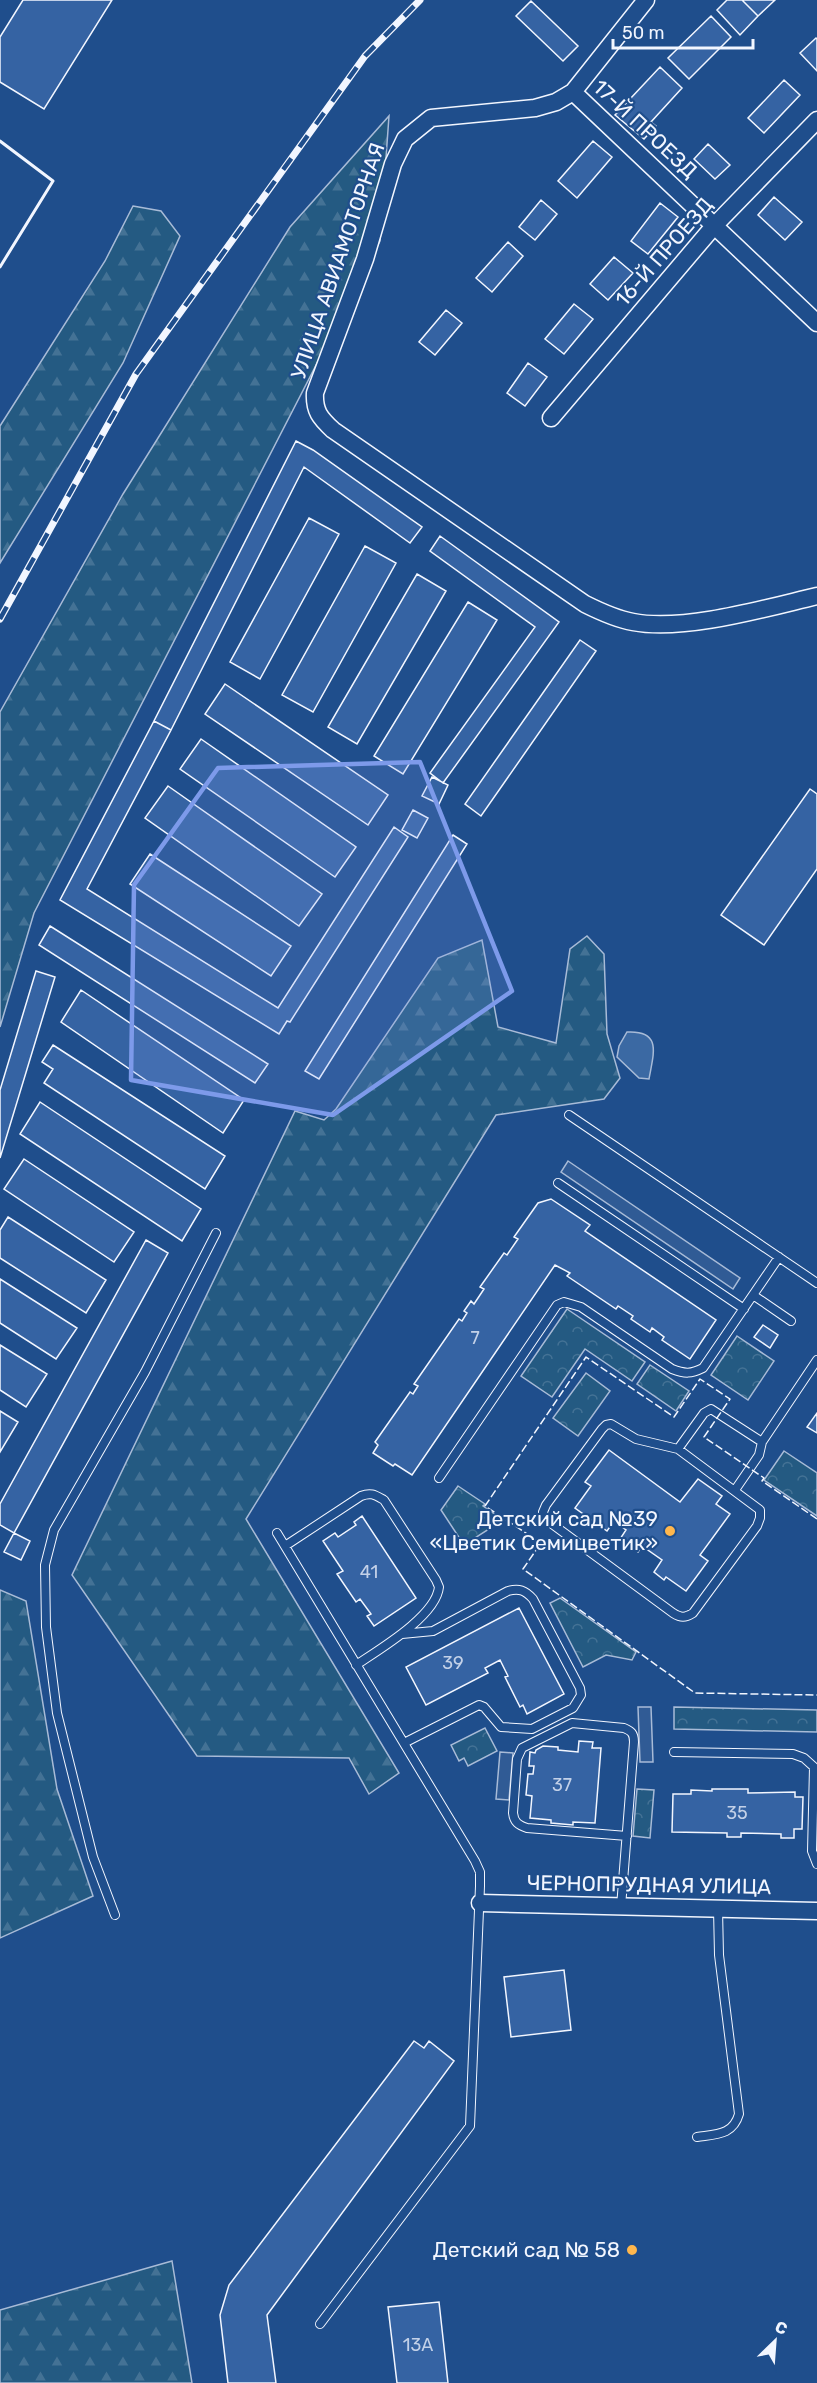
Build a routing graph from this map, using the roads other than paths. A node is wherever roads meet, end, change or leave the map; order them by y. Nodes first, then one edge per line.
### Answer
1 (646, 0) edge
2 (573, 92) junction
3 (817, 120) edge
4 (714, 226) junction
5 (817, 323) edge
6 (551, 418) dead end
7 (817, 596) edge
8 (569, 1115) dead end
9 (558, 1183) dead end
10 (216, 1233) dead end
11 (778, 1257) junction
12 (817, 1283) edge
13 (753, 1296) junction
14 (744, 1309) junction
15 (791, 1321) dead end
16 (817, 1360) edge
17 (762, 1442) junction
18 (678, 1449) junction
19 (439, 1478) dead end
20 (735, 1490) junction
21 (277, 1533) dead end
22 (285, 1546) junction
23 (402, 1634) junction
24 (356, 1665) junction
25 (404, 1743) junction
26 (674, 1752) dead end
27 (815, 1767) edge
28 (627, 1836) junction
29 (817, 1864) edge
30 (480, 1903) junction
31 (621, 1906) junction
32 (718, 1909) junction
33 (817, 1911) edge
34 (115, 1915) dead end
35 (698, 2137) dead end
36 (321, 2324) dead end

1 - 2 street, УЛИЦА АВИАМОТОРНАЯ
2 - 4 street, 17-Й ПРОЕЗД
2 - 7 street, УЛИЦА АВИАМОТОРНАЯ
3 - 4 street, 16-Й ПРОЕЗД
4 - 5 street, 17-Й ПРОЕЗД
4 - 6 street, 16-Й ПРОЕЗД
8 - 11 lane
9 - 14 lane
10 - 34 lane
11 - 12 lane
11 - 13 lane
13 - 14 lane
13 - 15 lane
14 - 19 lane
16 - 17 lane
17 - 18 lane
17 - 20 lane
18 - 20 lane
18 - 20 lane
21 - 22 lane
22 - 23 lane
22 - 24 lane
23 - 24 lane
23 - 25 lane
24 - 25 lane
25 - 30 lane
26 - 27 lane
27 - 29 lane
28 - 28 lane
28 - 31 lane
30 - 31 street, ЧЕРНОПРУДНАЯ УЛИЦА
30 - 36 lane
31 - 32 street, ЧЕРНОПРУДНАЯ УЛИЦА
32 - 33 street, ЧЕРНОПРУДНАЯ УЛИЦА
32 - 35 lane

